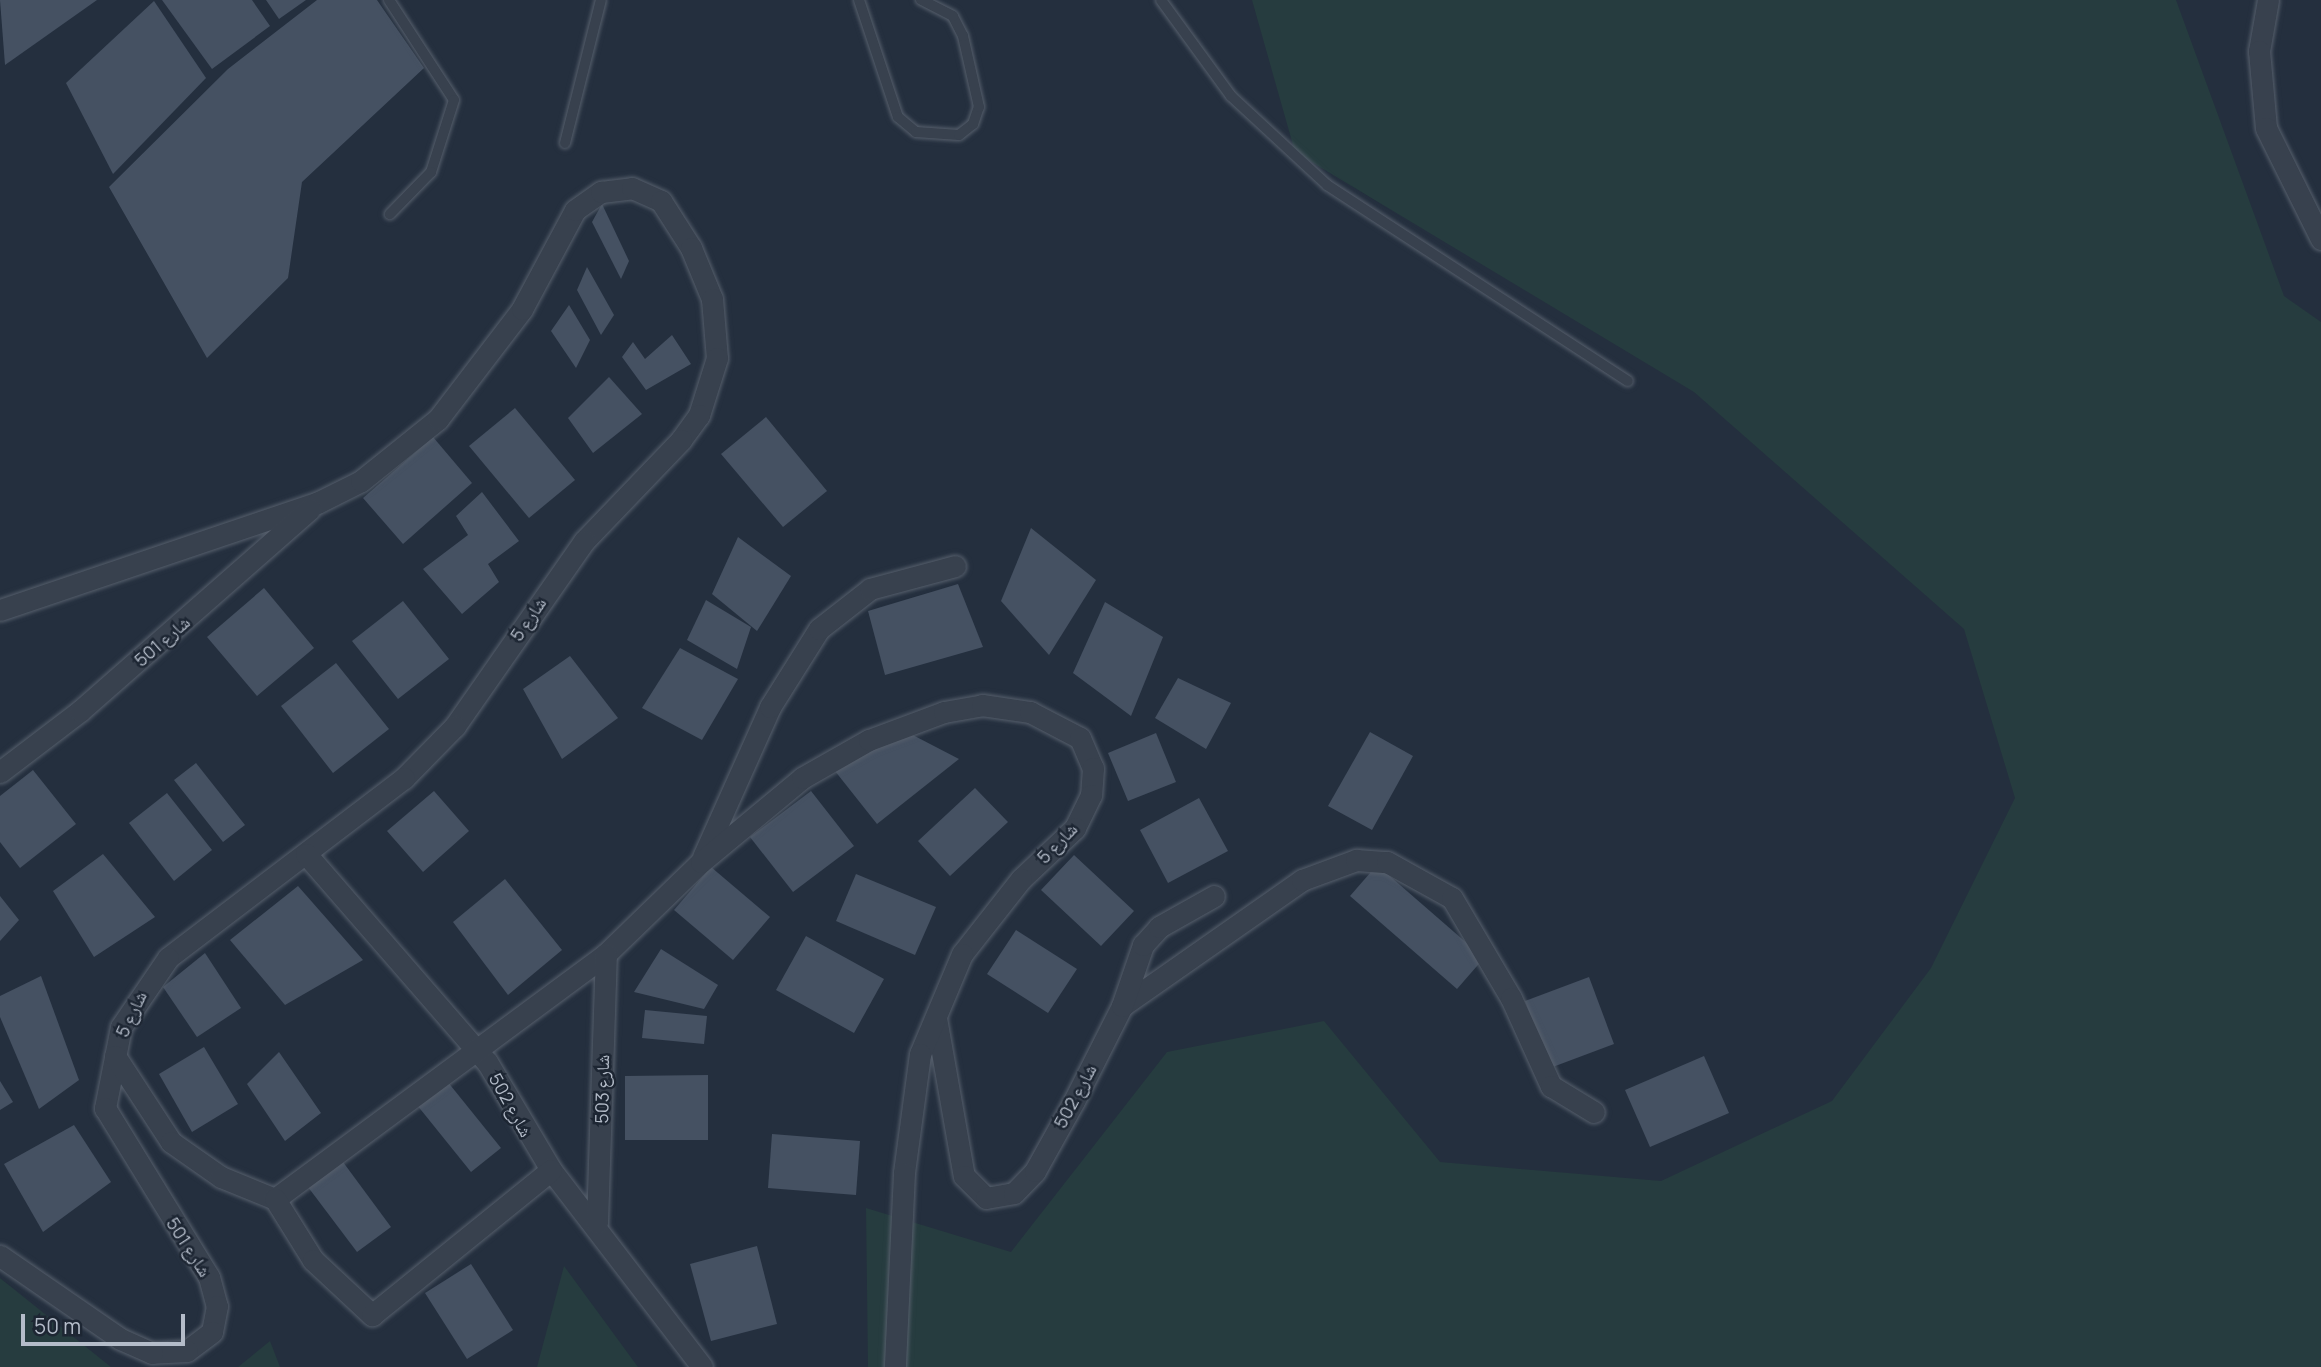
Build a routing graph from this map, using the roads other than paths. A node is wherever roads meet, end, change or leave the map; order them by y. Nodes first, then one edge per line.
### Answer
1 (389, 0) edge
2 (601, 0) edge
3 (859, 0) edge
4 (921, 0) edge
5 (1161, 0) edge
6 (2268, 0) edge
7 (565, 143) dead end
8 (390, 214) dead end
9 (2321, 239) edge
10 (1628, 381) dead end
11 (317, 503) junction
12 (955, 566) dead end
13 (0, 610) edge
14 (0, 772) edge
15 (306, 854) junction
16 (701, 862) junction
17 (1214, 896) dead end
18 (606, 954) junction
19 (1122, 1006) junction
20 (936, 1018) junction
21 (475, 1047) junction
22 (115, 1056) junction
23 (1594, 1112) dead end
24 (551, 1170) junction
25 (275, 1199) junction
26 (597, 1223) junction
27 (0, 1256) edge
28 (702, 1367) edge
29 (895, 1367) edge

1 - 8 lane
2 - 7 lane
3 - 4 lane
5 - 10 lane
6 - 9 street
11 - 13 street, شارع 5
11 - 14 street, شارع 501
11 - 15 street, شارع 5
12 - 16 street
15 - 21 street, شارع 502
15 - 22 street, شارع 5
16 - 18 street, شارع 5
16 - 20 street, شارع 5
17 - 19 street, شارع 502
18 - 21 street, شارع 5
18 - 26 street, شارع 503
19 - 20 street, شارع 502
19 - 23 street
20 - 29 street, شارع 5
21 - 24 street, شارع 502
21 - 25 street, شارع 5
22 - 25 street, شارع 5
22 - 27 street, شارع 501
24 - 25 street
24 - 26 street, شارع 502
26 - 28 street, شارع 502

